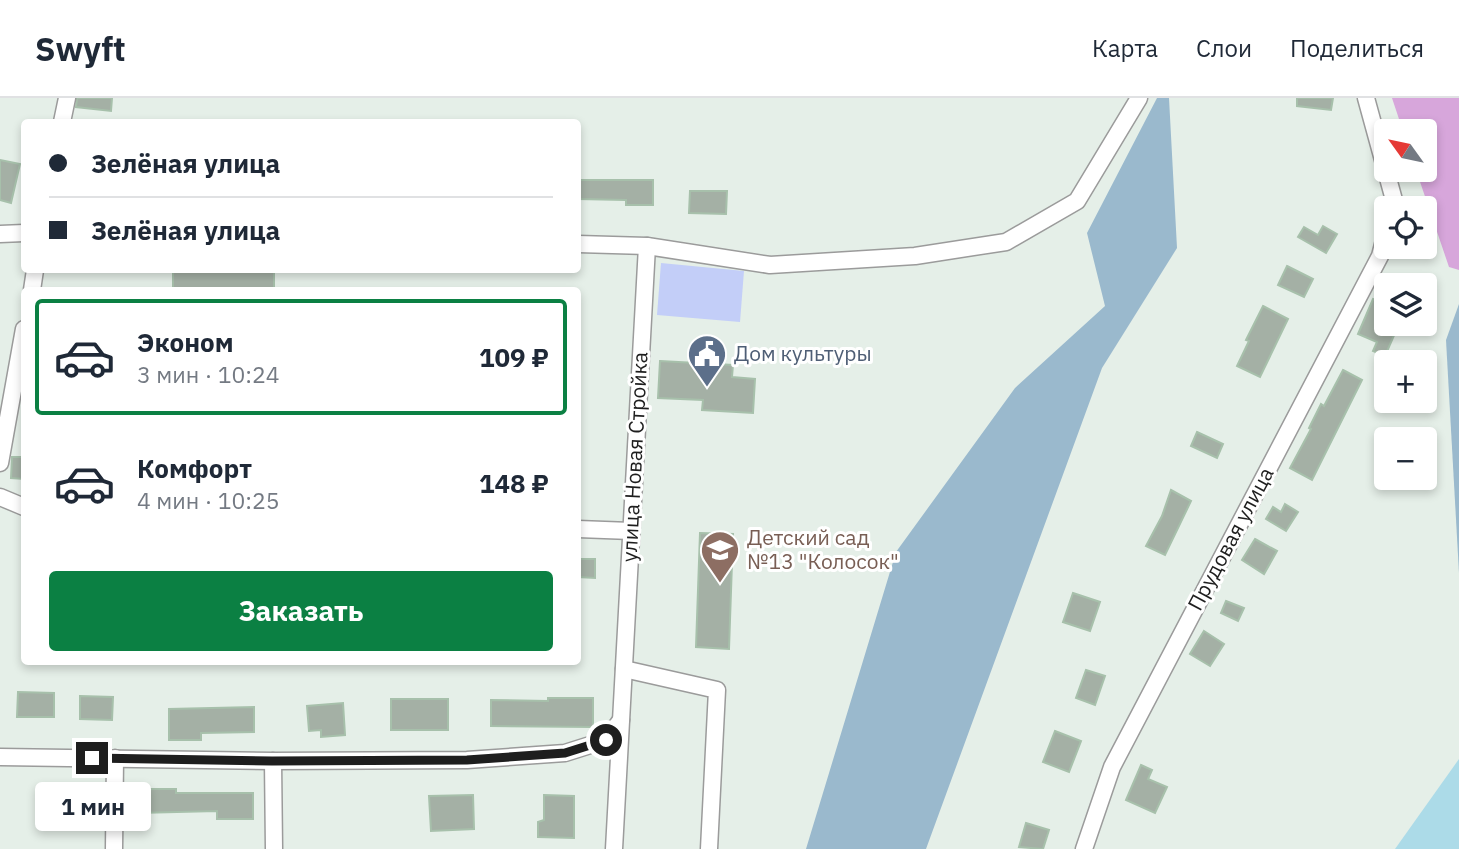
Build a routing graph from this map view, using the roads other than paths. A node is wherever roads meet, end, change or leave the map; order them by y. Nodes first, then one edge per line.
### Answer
1 (67, 98) edge
2 (1139, 98) edge
3 (1366, 98) edge
4 (63, 119) edge
5 (1393, 196) edge
6 (21, 233) edge
7 (0, 234) edge
8 (581, 244) edge
9 (647, 246) junction
10 (1378, 259) edge
11 (21, 346) edge
12 (0, 463) edge
13 (0, 497) edge
14 (21, 506) edge
15 (581, 529) edge
16 (631, 531) junction
17 (624, 669) junction
18 (621, 720) junction
19 (0, 757) edge
20 (115, 758) junction
21 (272, 761) junction
22 (114, 849) edge
23 (274, 849) edge
24 (614, 849) edge
25 (709, 849) edge
26 (1084, 849) edge

1 - 4 street
2 - 9 street
3 - 5 street
6 - 7 street
8 - 9 street
9 - 16 street, улица Новая Стройка
10 - 26 street, Прудовая улица
11 - 12 street
13 - 14 street
15 - 16 street
16 - 17 street, улица Новая Стройка
17 - 18 street, улица Новая Стройка
17 - 25 street
18 - 21 street
18 - 24 street, улица Новая Стройка
19 - 20 street
20 - 21 street
20 - 22 street
21 - 23 street

